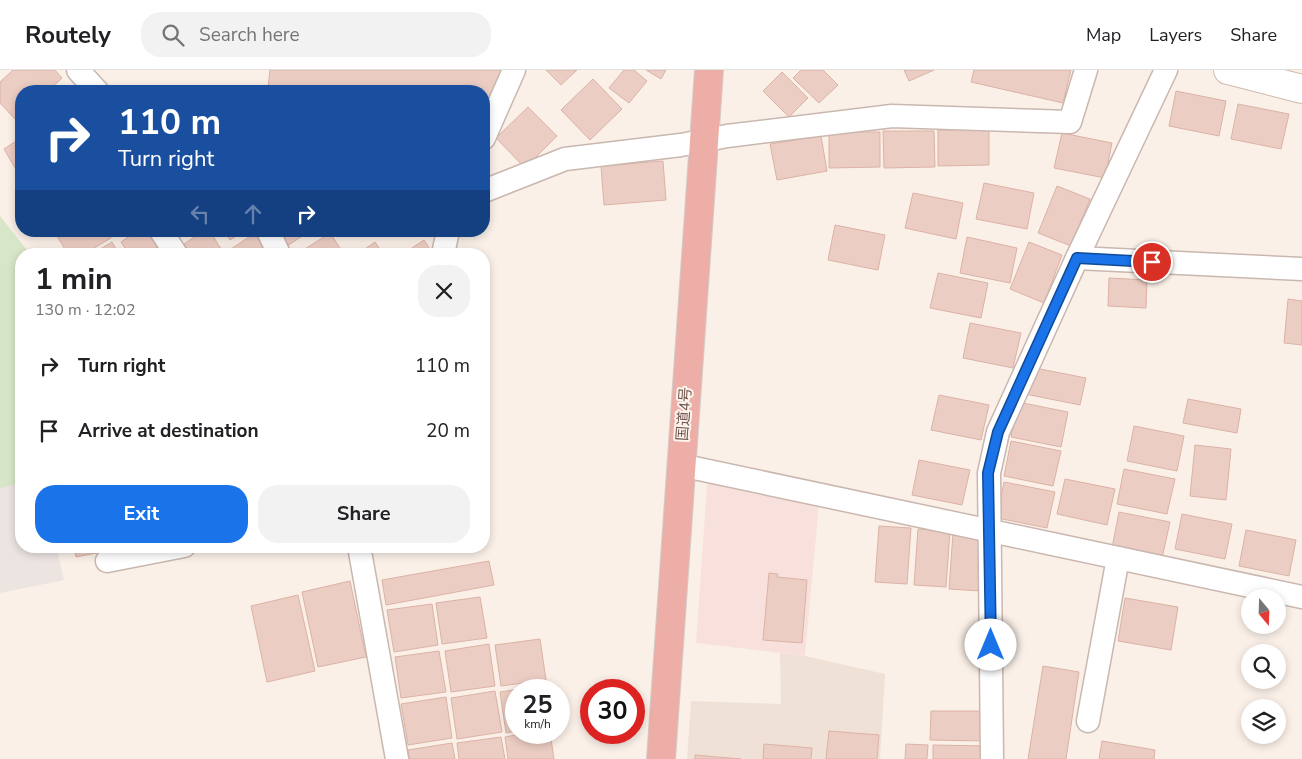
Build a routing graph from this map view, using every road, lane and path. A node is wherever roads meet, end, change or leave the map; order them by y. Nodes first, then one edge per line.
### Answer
1 (78, 70) edge
2 (514, 70) edge
3 (709, 70) edge
4 (1086, 70) edge
5 (1166, 70) edge
6 (1228, 70) edge
7 (92, 85) edge
8 (1302, 89) edge
9 (490, 124) edge
10 (704, 141) junction
11 (490, 189) edge
12 (165, 237) edge
13 (172, 248) edge
14 (1077, 258) junction
15 (1302, 269) edge
16 (680, 465) junction
17 (990, 531) junction
18 (148, 553) edge
19 (360, 553) edge
20 (1118, 558) junction
21 (107, 561) dead end
22 (1302, 597) edge
23 (1088, 721) dead end
24 (397, 759) edge
25 (661, 759) edge
26 (992, 759) edge

1 - 7 street
2 - 9 street
3 - 10 highway, 国道4号
4 - 10 street
5 - 14 street
6 - 8 street
10 - 11 street
10 - 16 highway, 国道4号
12 - 13 street
14 - 15 street
14 - 17 street
16 - 17 street
16 - 25 highway, 国道4号
17 - 20 street
17 - 26 street
18 - 21 street
19 - 24 street
20 - 22 street
20 - 23 street

